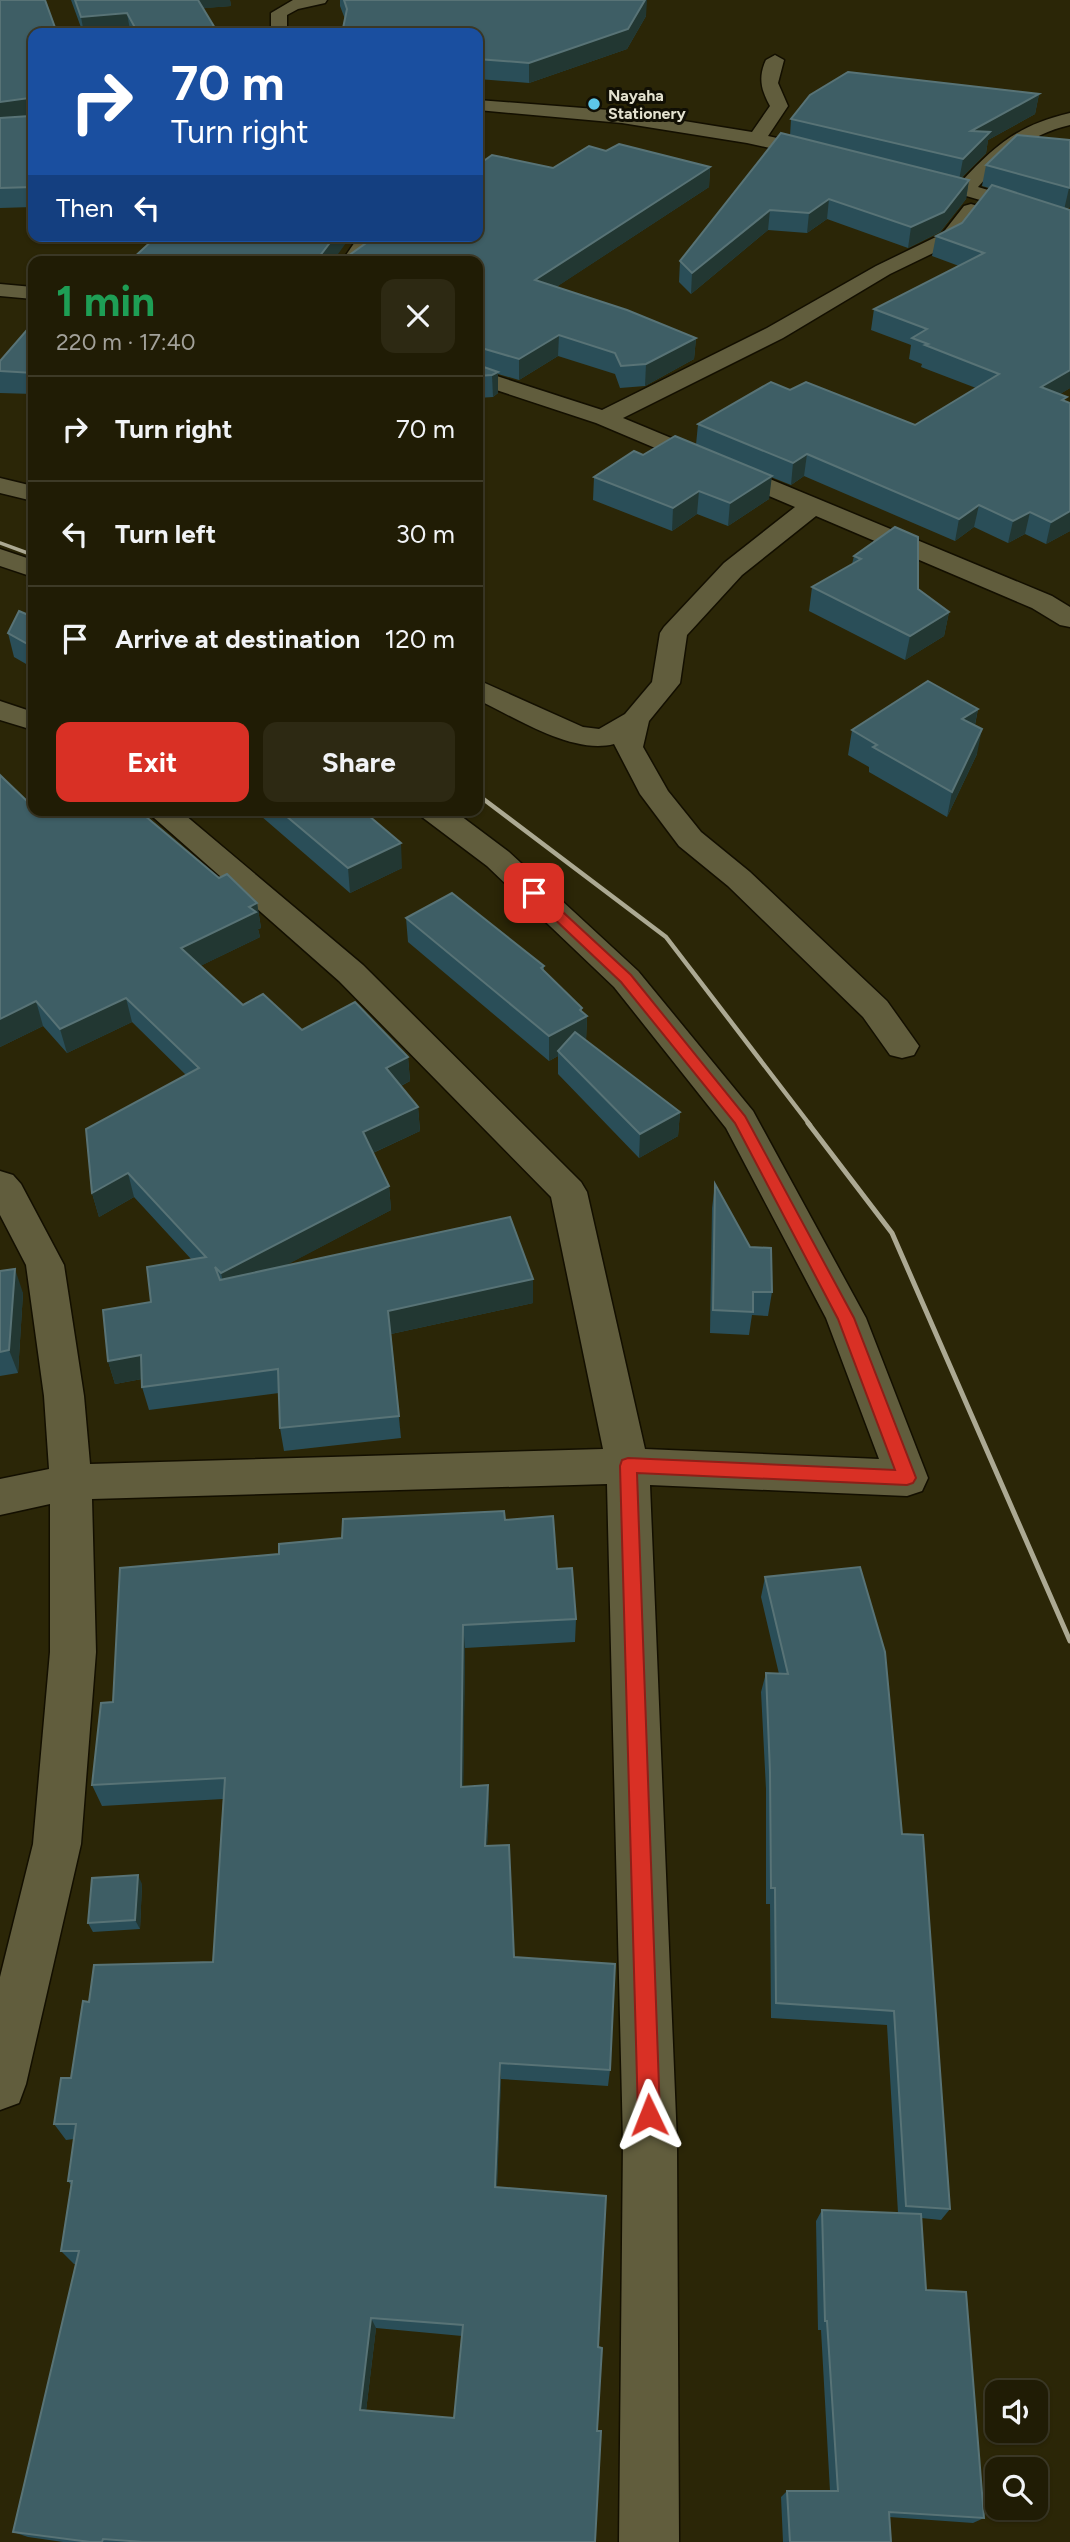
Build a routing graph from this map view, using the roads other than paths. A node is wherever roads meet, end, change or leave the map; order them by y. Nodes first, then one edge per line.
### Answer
1 (318, 0) edge
2 (297, 1) edge
3 (279, 28) edge
4 (775, 60) dead end
5 (483, 105) edge
6 (1070, 119) edge
7 (757, 139) junction
8 (842, 157) edge
9 (902, 172) edge
10 (973, 191) junction
11 (1070, 220) edge
12 (0, 290) edge
13 (28, 293) edge
14 (483, 379) edge
15 (604, 418) junction
16 (0, 485) edge
17 (28, 493) edge
18 (813, 506) junction
19 (0, 557) edge
20 (28, 567) edge
21 (1070, 619) edge
22 (483, 691) edge
23 (0, 710) edge
24 (28, 719) edge
25 (635, 720) junction
26 (167, 816) edge
27 (441, 816) edge
28 (902, 1046) dead end
29 (0, 1185) edge
30 (628, 1466) junction
31 (71, 1482) junction
32 (0, 1497) edge
33 (0, 2084) edge
34 (649, 2542) edge

1 - 2 street
2 - 3 street
4 - 7 street
5 - 7 street
6 - 10 street
7 - 8 street
9 - 10 street
10 - 11 street
10 - 15 street
12 - 13 street
14 - 15 street
15 - 18 street
16 - 17 street
18 - 21 street
18 - 25 street
19 - 20 street
22 - 25 street
23 - 24 street
25 - 28 street
26 - 30 street
27 - 30 street
29 - 31 street
30 - 31 street
30 - 34 street
31 - 32 street
31 - 33 street

